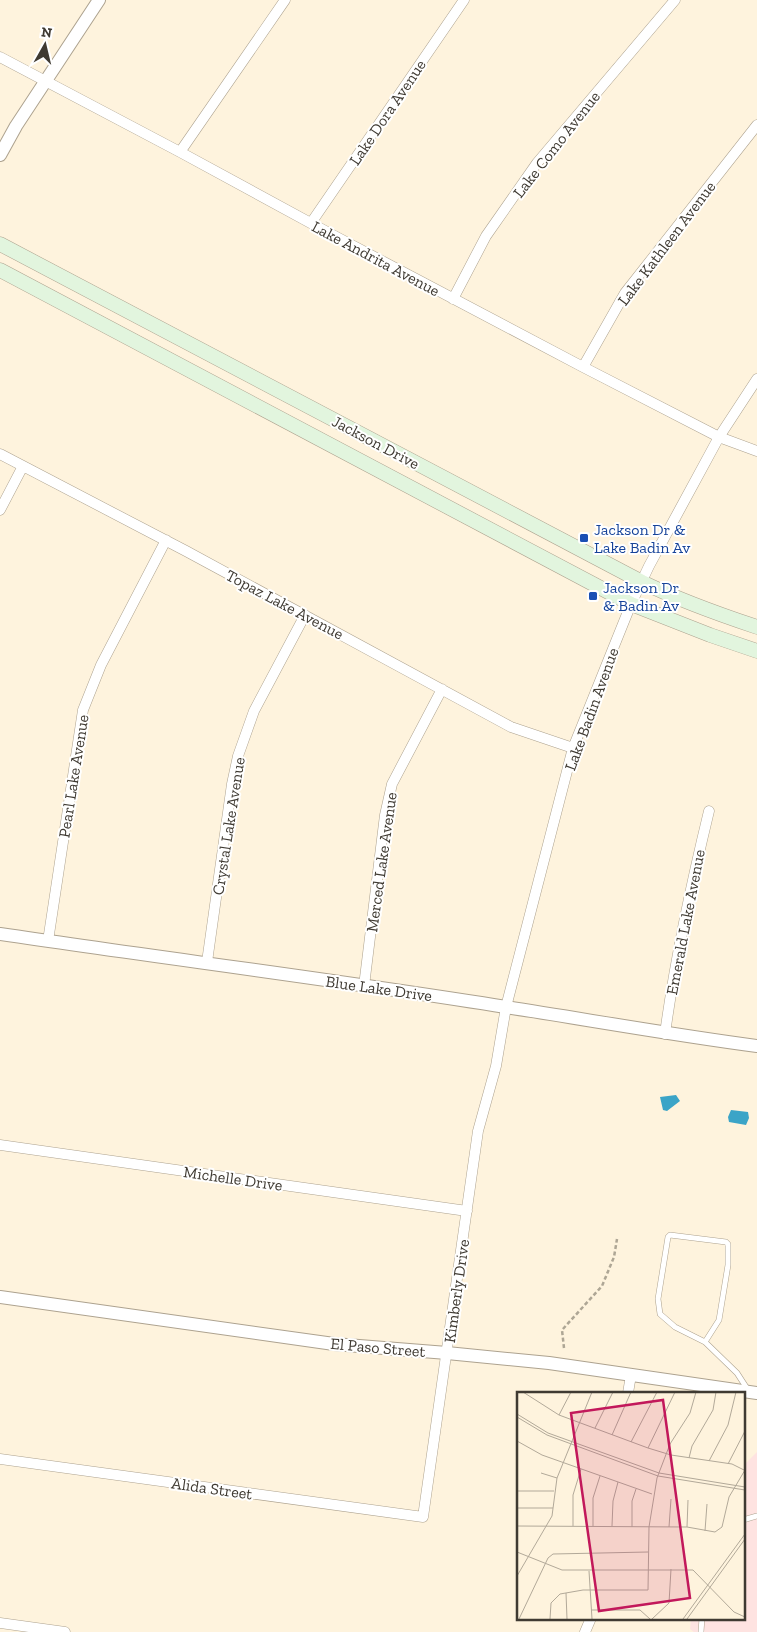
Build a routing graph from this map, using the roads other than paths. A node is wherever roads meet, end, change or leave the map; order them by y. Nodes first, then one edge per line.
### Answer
1 (99, 0) edge
2 (285, 0) edge
3 (464, 0) edge
4 (675, 0) edge
5 (0, 57) edge
6 (46, 81) junction
7 (757, 125) edge
8 (180, 152) junction
9 (0, 154) edge
10 (311, 223) junction
11 (0, 244) edge
12 (0, 270) edge
13 (453, 299) junction
14 (583, 367) junction
15 (757, 378) edge
16 (719, 437) junction
17 (757, 451) edge
18 (0, 454) edge
19 (23, 466) junction
20 (0, 510) edge
21 (166, 540) junction
22 (642, 582) junction
23 (631, 604) junction
24 (305, 615) junction
25 (757, 627) edge
26 (757, 651) edge
27 (442, 689) junction
28 (573, 748) junction
29 (709, 811) dead end
30 (0, 934) edge
31 (48, 941) junction
32 (207, 962) junction
33 (364, 986) junction
34 (506, 1007) junction
35 (664, 1034) junction
36 (757, 1046) edge
37 (496, 1066) joint
38 (0, 1145) edge
39 (467, 1211) junction
40 (0, 1297) edge
41 (705, 1342) junction
42 (447, 1353) junction
43 (631, 1375) junction
44 (628, 1392) edge
45 (753, 1393) edge
46 (0, 1459) edge
47 (757, 1516) edge
48 (423, 1517) joint
49 (744, 1520) edge
50 (590, 1620) edge
51 (0, 1623) edge
52 (65, 1632) edge
53 (585, 1632) edge

1 - 6 street
2 - 8 street
3 - 10 street, Lake Dora Avenue
4 - 13 street, Lake Como Avenue
5 - 6 street, Lake Andrita Avenue
6 - 8 street, Lake Andrita Avenue
6 - 9 street
7 - 14 street, Lake Kathleen Avenue
8 - 10 street, Lake Andrita Avenue
10 - 13 street, Lake Andrita Avenue
11 - 22 main road, Jackson Drive
12 - 23 main road, Jackson Drive
13 - 14 street, Lake Andrita Avenue
14 - 16 street, Lake Andrita Avenue
15 - 16 street, Lake Badin Avenue
16 - 17 street, Lake Andrita Avenue
16 - 22 street, Lake Badin Avenue
18 - 19 street, Topaz Lake Avenue
19 - 20 street
19 - 21 street, Topaz Lake Avenue
21 - 24 street, Topaz Lake Avenue
21 - 31 street, Pearl Lake Avenue
22 - 23 street, Lake Badin Avenue
22 - 25 main road, Jackson Drive
23 - 26 main road, Jackson Drive
23 - 28 street, Lake Badin Avenue
24 - 27 street, Topaz Lake Avenue
24 - 32 street, Crystal Lake Avenue
27 - 28 street, Topaz Lake Avenue
27 - 33 street, Merced Lake Avenue
28 - 34 street, Lake Badin Avenue
29 - 35 street, Emerald Lake Avenue
30 - 31 street, Blue Lake Drive
31 - 32 street, Blue Lake Drive
32 - 33 street, Blue Lake Drive
33 - 34 street, Blue Lake Drive
34 - 35 street, Blue Lake Drive
34 - 37 street, Lake Badin Avenue
35 - 36 street, Blue Lake Drive
37 - 39 street, Kimberly Drive
38 - 39 street, Michelle Drive
39 - 42 street, Kimberly Drive
40 - 42 street, El Paso Street
41 - 41 lane
41 - 45 lane
42 - 43 street, El Paso Street
42 - 48 street, Kimberly Drive
43 - 44 street
43 - 45 street, El Paso Street
46 - 48 street, Alida Street
47 - 49 lane
50 - 53 street
51 - 52 street

